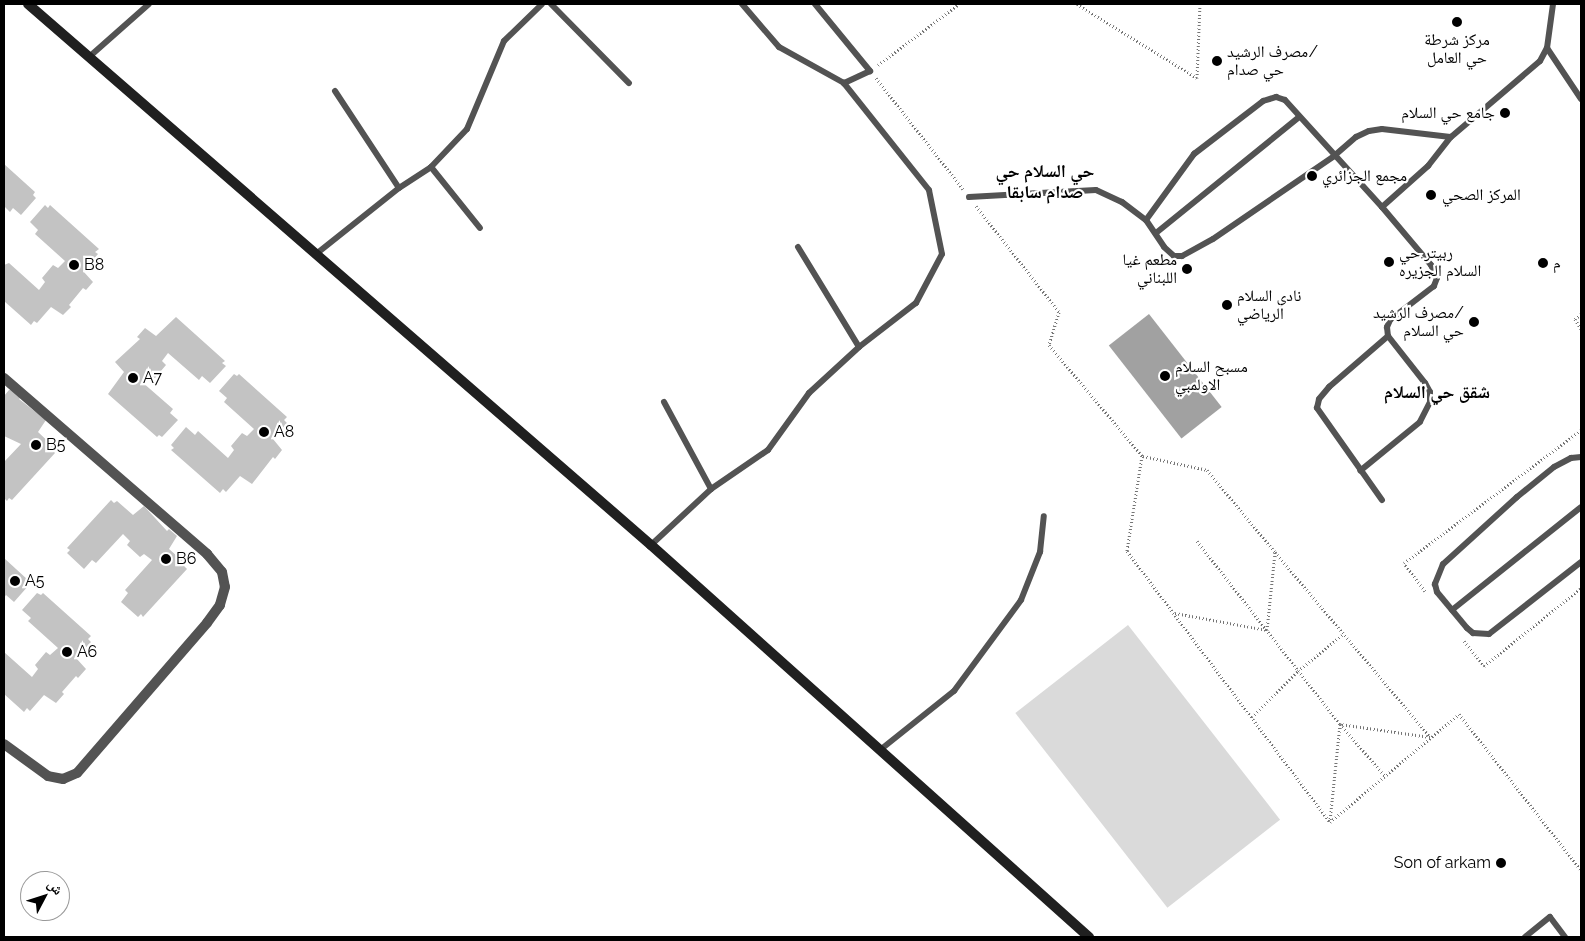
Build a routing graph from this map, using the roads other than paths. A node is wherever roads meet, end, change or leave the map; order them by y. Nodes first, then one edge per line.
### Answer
1 (28, 4) edge
2 (149, 4) edge
3 (542, 4) edge
4 (551, 4) edge
5 (742, 4) edge
6 (815, 4) edge
7 (1553, 4) edge
8 (1547, 48) junction
9 (89, 57) junction
10 (629, 83) dead end
11 (844, 83) junction
12 (335, 91) dead end
13 (1581, 99) edge
14 (1300, 117) junction
15 (1451, 137) junction
16 (1334, 156) junction
17 (431, 167) junction
18 (399, 188) junction
19 (969, 197) road end
20 (1382, 207) junction
21 (1146, 220) junction
22 (480, 228) dead end
23 (1156, 233) junction
24 (798, 247) dead end
25 (316, 254) junction
26 (1388, 336) junction
27 (859, 347) junction
28 (4, 378) edge
29 (664, 402) dead end
30 (1581, 457) edge
31 (1360, 471) junction
32 (711, 488) junction
33 (1382, 500) dead end
34 (1581, 507) edge
35 (1044, 516) dead end
36 (651, 545) junction
37 (1581, 562) edge
38 (1452, 610) junction
39 (4, 744) edge
40 (880, 750) junction
41 (1089, 937) edge
42 (1525, 937) edge
43 (1565, 937) edge

1 - 9 street
2 - 9 lane
3 - 17 lane
4 - 10 lane
5 - 11 lane
6 - 11 lane
7 - 8 lane
8 - 13 lane
8 - 15 lane
9 - 25 street
11 - 27 lane
12 - 18 lane
14 - 16 lane
14 - 21 lane
14 - 23 lane
15 - 16 lane
15 - 20 lane
16 - 20 lane
16 - 23 lane
17 - 18 lane
17 - 22 lane
18 - 25 lane
19 - 21 lane
20 - 26 lane
21 - 23 lane
24 - 27 lane
25 - 36 street
26 - 31 lane
26 - 31 lane
27 - 32 lane
28 - 39 street
29 - 32 lane
30 - 38 lane
31 - 33 lane
32 - 36 lane
34 - 38 lane
35 - 40 lane
36 - 40 street
37 - 38 lane
40 - 41 street
42 - 43 lane

